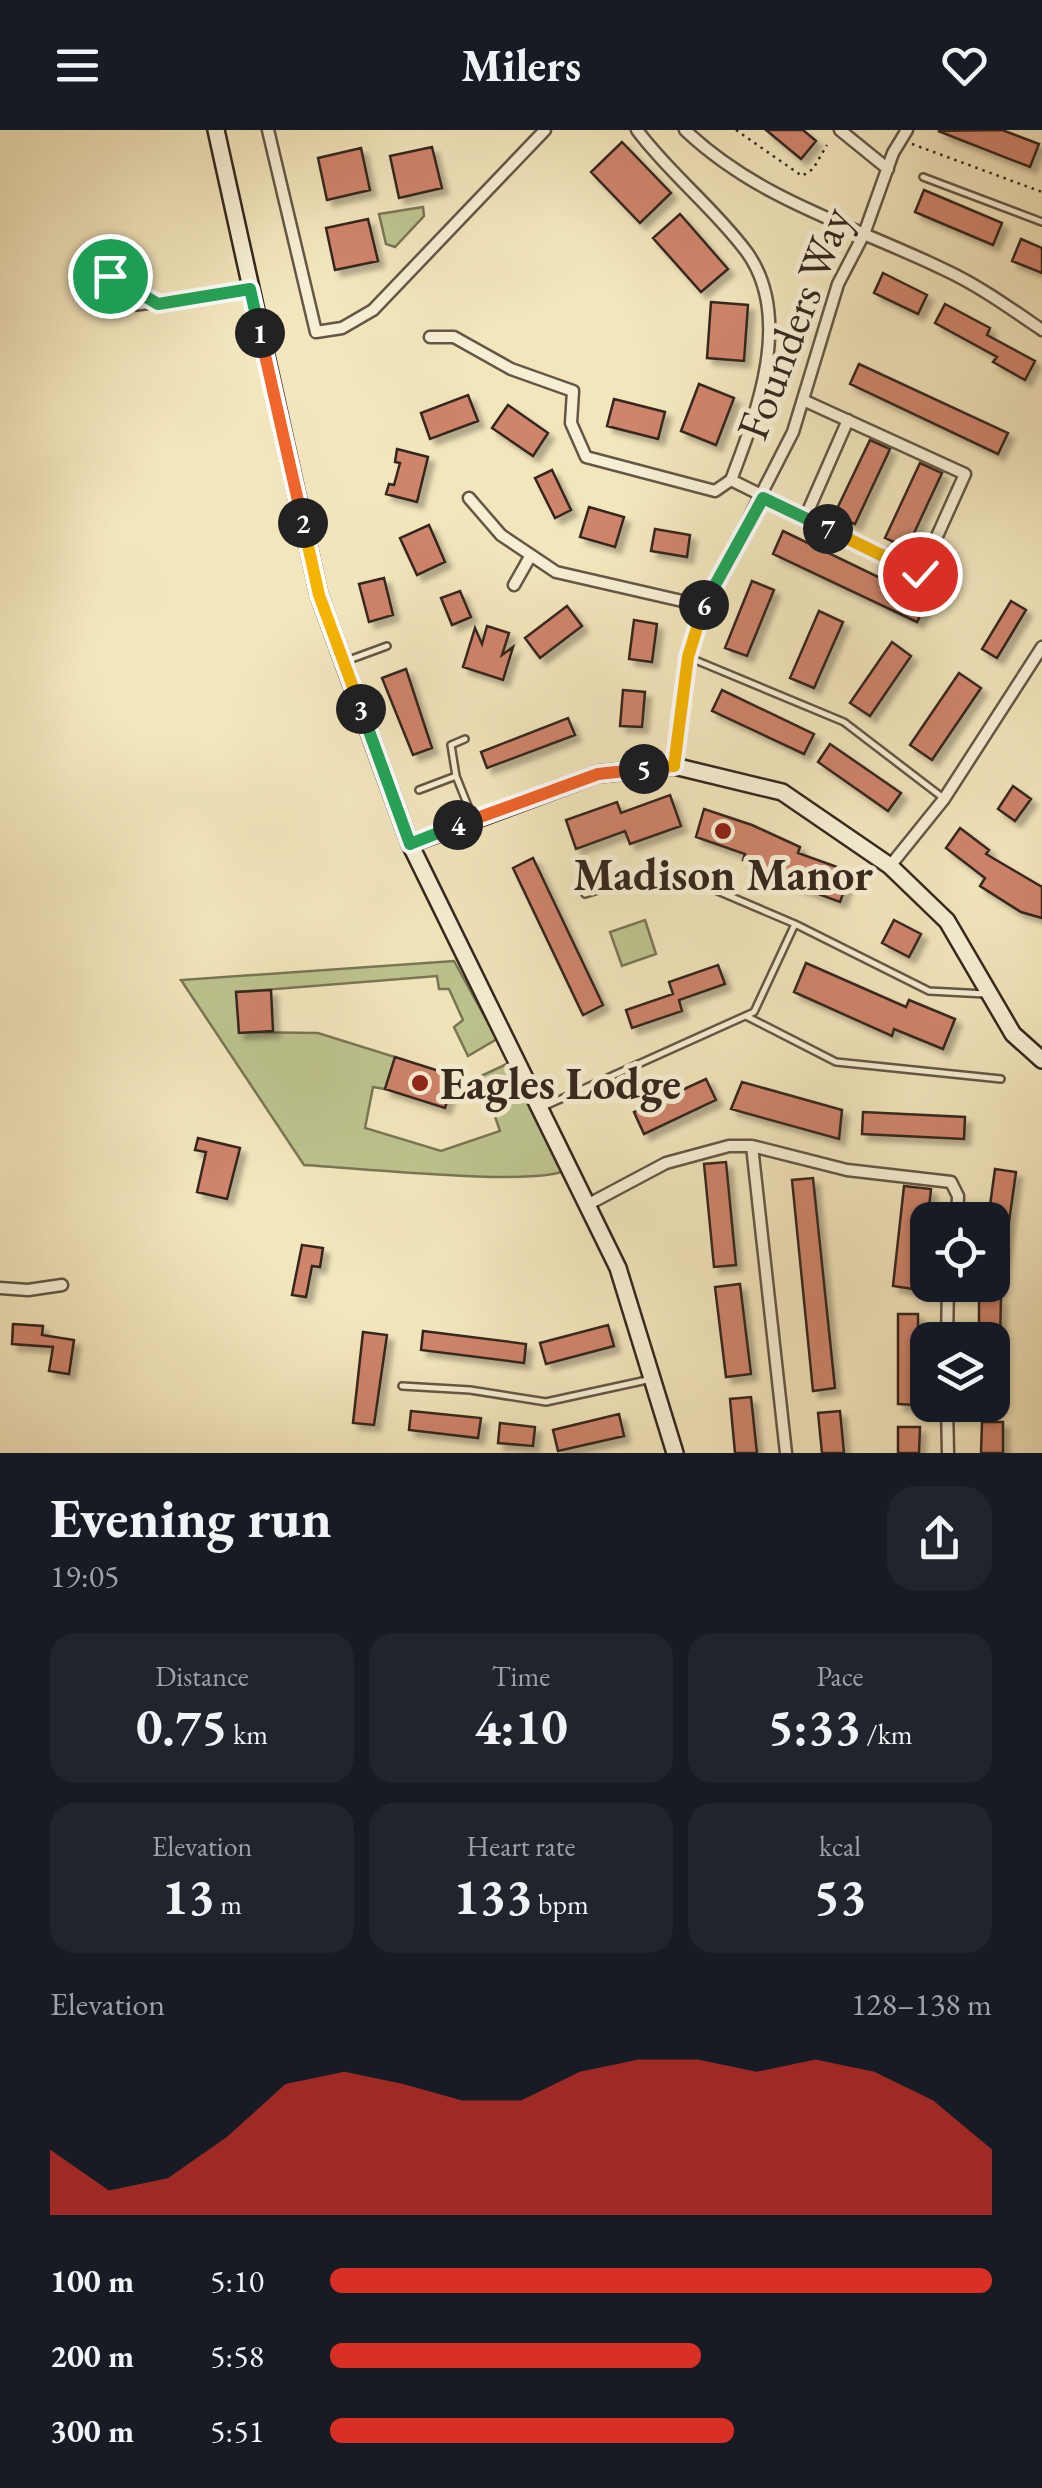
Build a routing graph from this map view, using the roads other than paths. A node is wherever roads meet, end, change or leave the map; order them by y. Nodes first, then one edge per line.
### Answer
1 (216, 130) edge
2 (268, 130) edge
3 (637, 130) edge
4 (685, 130) edge
5 (840, 130) edge
6 (907, 130) edge
7 (539, 132) edge
8 (888, 169) junction
9 (923, 176) dead end
10 (1042, 222) edge
11 (864, 234) junction
12 (250, 289) junction
13 (158, 304) junction
14 (1042, 330) edge
15 (430, 337) dead end
16 (802, 400) junction
17 (848, 420) junction
18 (730, 480) junction
19 (470, 498) dead end
20 (763, 498) junction
21 (805, 518) junction
22 (531, 554) junction
23 (514, 585) dead end
24 (704, 606) junction
25 (387, 646) dead end
26 (1042, 647) edge
27 (688, 657) junction
28 (344, 662) junction
29 (465, 739) dead end
30 (674, 766) junction
31 (456, 776) junction
32 (419, 790) dead end
33 (944, 800) junction
34 (473, 819) junction
35 (410, 844) junction
36 (890, 866) junction
37 (585, 894) dead end
38 (795, 924) junction
39 (988, 993) junction
40 (746, 1016) junction
41 (1042, 1060) edge
42 (1001, 1080) dead end
43 (540, 1108) junction
44 (752, 1146) junction
45 (958, 1202) edge
46 (587, 1204) junction
47 (62, 1285) dead end
48 (0, 1288) edge
49 (655, 1378) junction
50 (402, 1386) dead end
51 (948, 1422) edge
52 (675, 1453) edge
53 (786, 1453) edge
54 (948, 1453) edge

1 - 12 street
2 - 7 street
3 - 18 street
4 - 11 street
5 - 8 street
6 - 8 street, Founders Way
8 - 11 street, Founders Way
9 - 10 lane
11 - 14 street
11 - 16 street, Founders Way
12 - 13 lane
12 - 28 street
13 - 13 lane
15 - 18 street
16 - 17 street
16 - 20 street, Founders Way
17 - 21 street
17 - 21 street
18 - 20 street
19 - 22 street
20 - 21 street
20 - 24 street, Founders Way
22 - 23 street
22 - 24 street
24 - 27 street, Founders Way
25 - 28 lane
26 - 33 street
27 - 30 street, Founders Way
27 - 33 lane
28 - 35 street
29 - 31 lane
30 - 34 street
30 - 36 street
31 - 32 lane
31 - 34 lane
33 - 36 street
34 - 35 street
35 - 43 street
36 - 39 street
37 - 38 lane
38 - 39 lane
38 - 40 lane
39 - 41 street
40 - 42 lane
40 - 43 lane
43 - 46 street
44 - 45 street
44 - 46 street
44 - 53 street
46 - 49 street
47 - 48 street
49 - 50 lane
49 - 52 street
51 - 54 street

